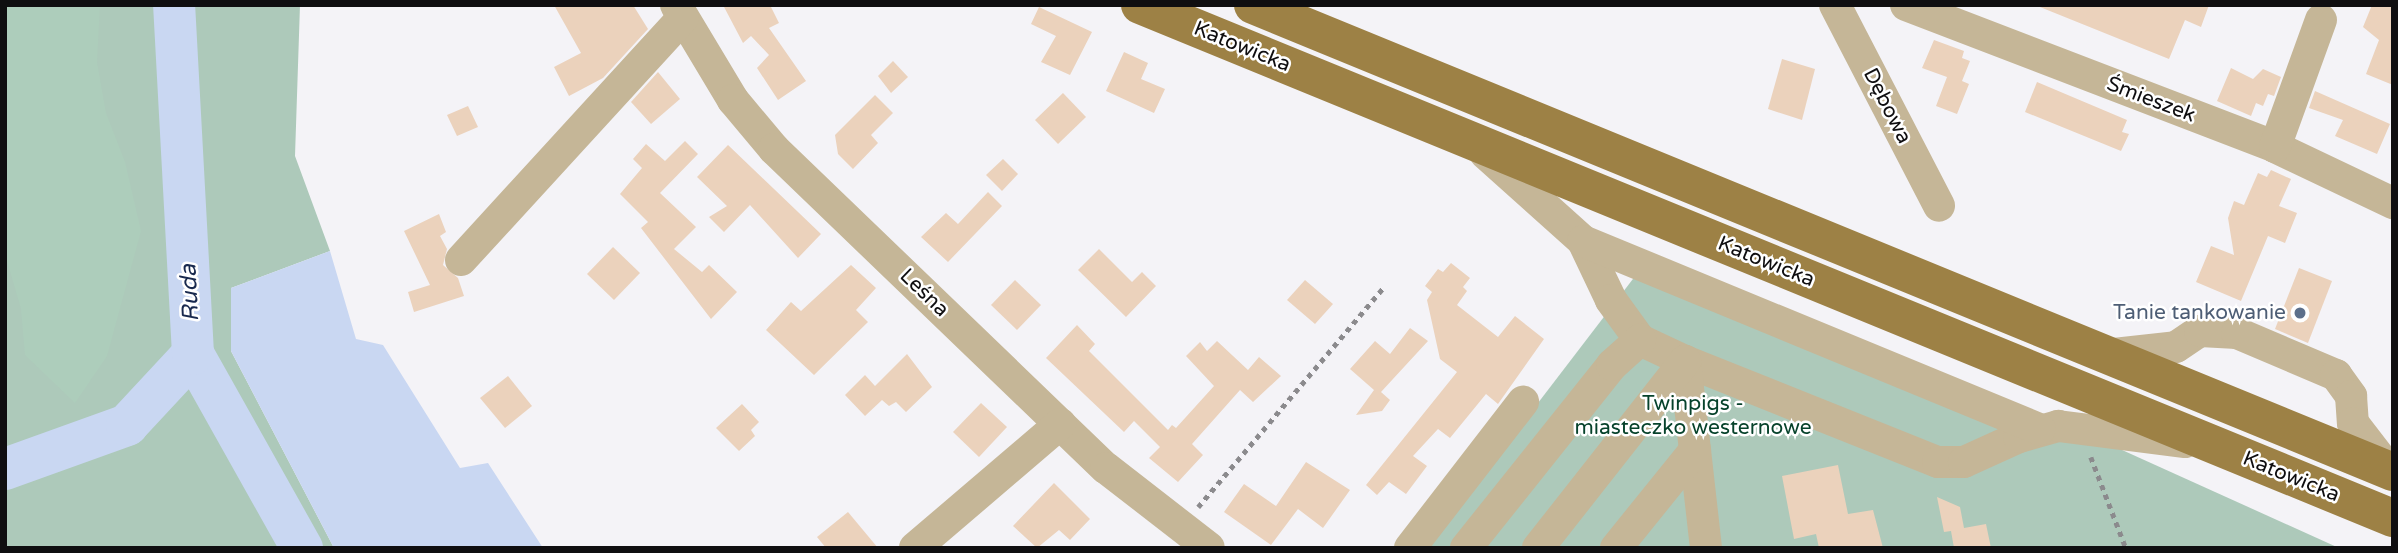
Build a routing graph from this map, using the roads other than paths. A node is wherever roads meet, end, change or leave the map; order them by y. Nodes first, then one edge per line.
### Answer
1 (1140, 5) edge
2 (1253, 5) edge
3 (1835, 5) edge
4 (1906, 5) edge
5 (680, 12) edge
6 (2321, 20) dead end
7 (1471, 141) junction
8 (2276, 147) junction
9 (2393, 202) edge
10 (1940, 206) dead end
11 (1583, 242) junction
12 (461, 260) dead end
13 (1640, 340) junction
14 (2105, 355) junction
15 (1685, 361) junction
16 (1523, 402) dead end
17 (1060, 424) junction
18 (2040, 429) junction
19 (2221, 448) junction
20 (1695, 450) junction
21 (2391, 472) edge
22 (2393, 519) edge
23 (915, 548) edge
24 (1209, 548) edge
25 (1410, 548) edge
26 (1466, 548) edge
27 (1538, 548) edge
28 (1616, 548) edge
29 (1706, 548) edge

1 - 7 main road, Katowicka
2 - 14 main road, Katowicka
3 - 10 street, Dębowa
4 - 8 street, Śmieszek
5 - 12 street
5 - 17 street, Leśna
6 - 8 street
7 - 11 street
7 - 19 main road, Katowicka
8 - 9 street, Śmieszek
11 - 13 street
11 - 18 street
13 - 15 street
13 - 26 street
14 - 21 main road, Katowicka
14 - 21 street
15 - 18 street
15 - 20 street
15 - 27 street
16 - 25 street
17 - 23 street
17 - 24 street, Leśna
18 - 19 street
19 - 22 main road, Katowicka
20 - 28 street
20 - 29 street

